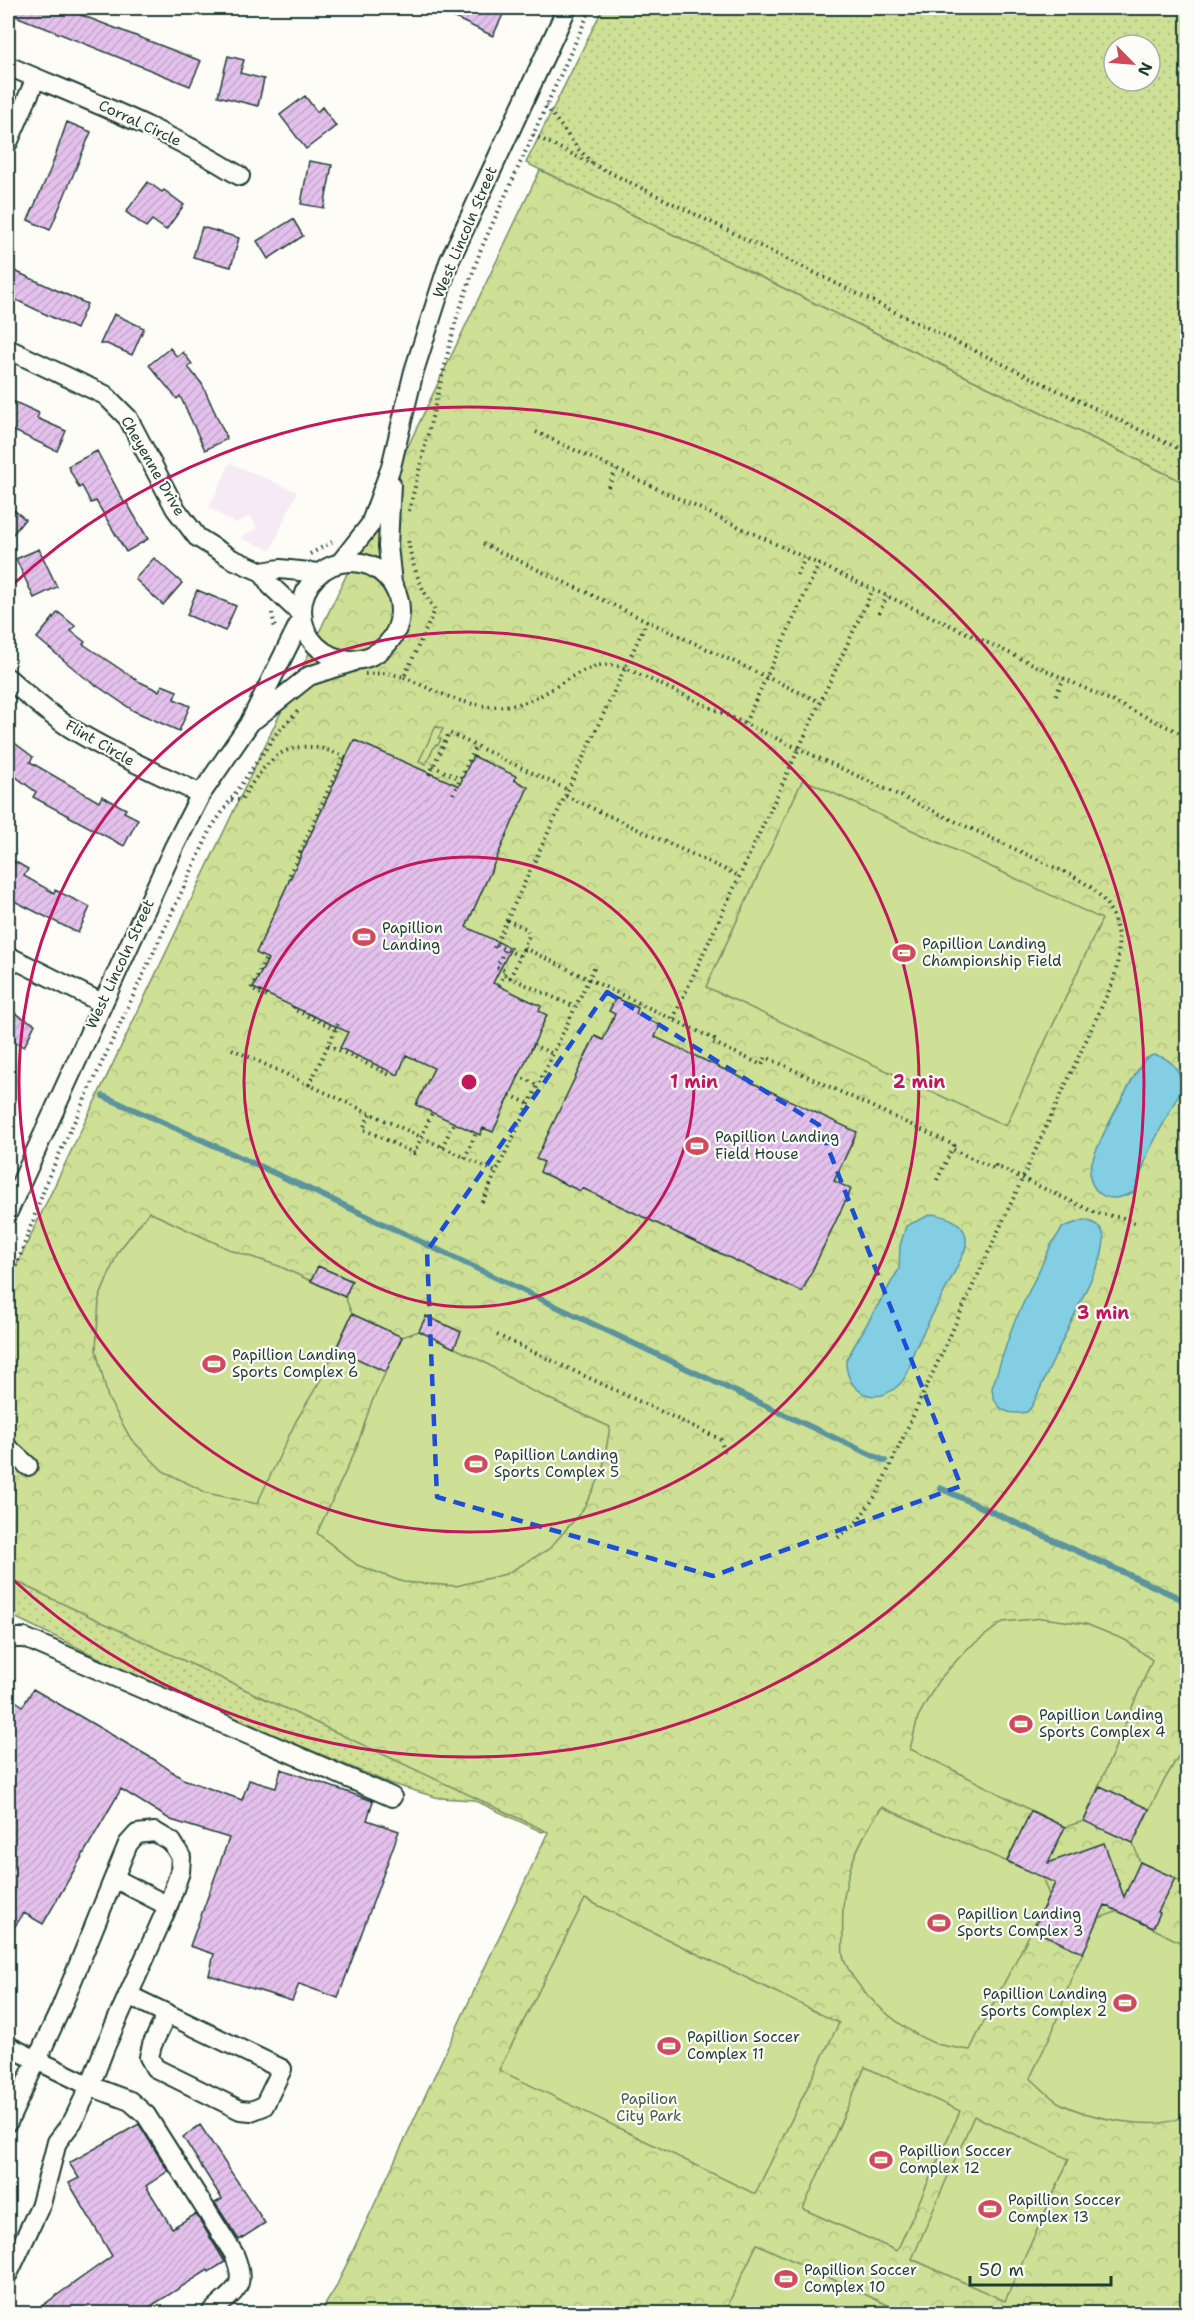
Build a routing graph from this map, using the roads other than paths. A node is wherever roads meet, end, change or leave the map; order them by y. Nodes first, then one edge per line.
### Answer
1 (567, 8) edge
2 (8, 66) edge
3 (36, 78) junction
4 (8, 143) edge
5 (240, 176) dead end
6 (8, 349) edge
7 (391, 467) junction
8 (340, 562) junction
9 (262, 572) junction
10 (319, 573) junction
11 (392, 583) junction
12 (302, 616) junction
13 (352, 662) junction
14 (8, 678) edge
15 (249, 724) junction
16 (201, 794) junction
17 (8, 956) edge
18 (102, 1003) junction
19 (8, 1209) edge
20 (8, 1448) edge
21 (8, 1462) edge
22 (8, 1638) edge
23 (393, 1797) dead end
24 (114, 1878) junction
25 (168, 1905) junction
26 (128, 1995) junction
27 (167, 2014) junction
28 (8, 2046) edge
29 (37, 2060) junction
30 (90, 2086) junction
31 (8, 2122) edge
32 (8, 2274) edge
33 (210, 2313) edge

1 - 7 street, West Lincoln Street
2 - 3 street, Corral Circle
3 - 4 street
3 - 5 street, Corral Circle
6 - 9 street, Cheyenne Drive
7 - 8 street, West Lincoln Street
7 - 11 street, West Lincoln Street
8 - 10 street
8 - 11 street
9 - 10 street, Cheyenne Drive
9 - 12 street, Cheyenne Drive
10 - 12 street
11 - 13 street
12 - 13 street
12 - 15 street, West Lincoln Street
13 - 15 street, West Lincoln Street
14 - 16 street, Flint Circle
15 - 16 street, West Lincoln Street
16 - 18 street, West Lincoln Street
17 - 18 street
18 - 19 street, West Lincoln Street
20 - 21 street
22 - 23 street
24 - 25 street
24 - 25 street
24 - 29 street
25 - 26 street
26 - 27 street
26 - 30 street
27 - 27 street
28 - 29 street
29 - 30 street
29 - 31 street
30 - 32 street
30 - 33 street

